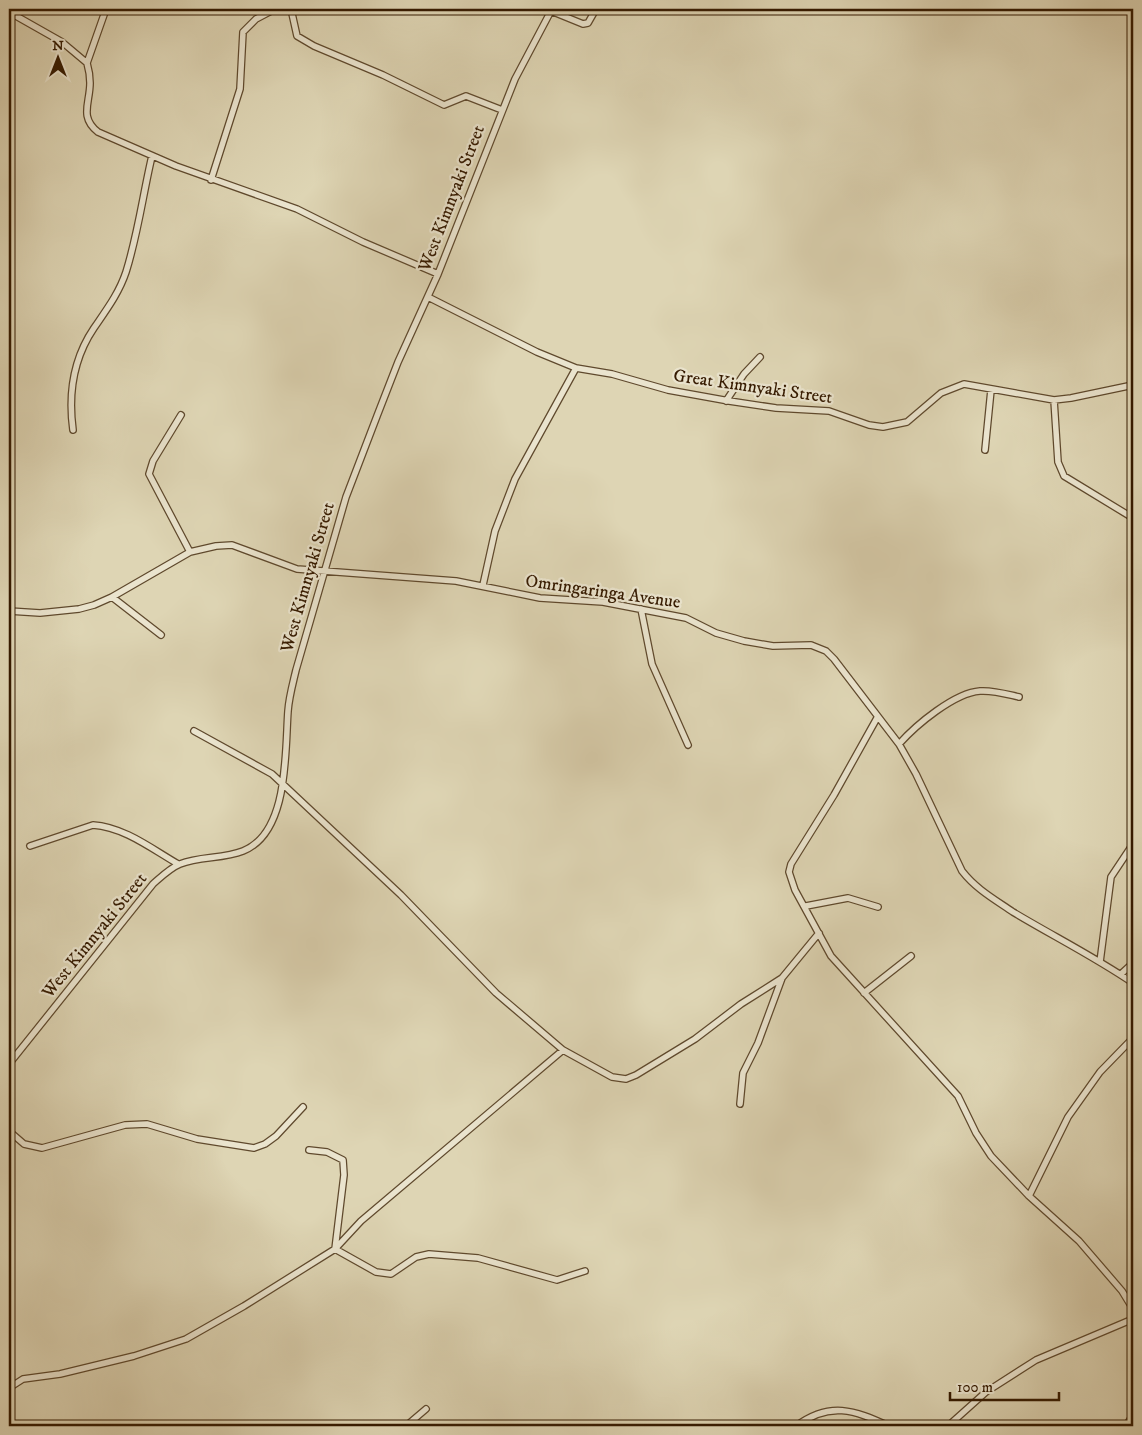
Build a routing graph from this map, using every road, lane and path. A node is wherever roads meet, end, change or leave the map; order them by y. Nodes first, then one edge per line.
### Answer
1 (106, 9) edge
2 (275, 9) edge
3 (291, 9) edge
4 (596, 9) edge
5 (551, 10) edge
6 (9, 12) edge
7 (87, 63) junction
8 (502, 110) junction
9 (152, 156) junction
10 (211, 180) junction
11 (438, 274) junction
12 (428, 297) junction
13 (760, 357) dead end
14 (576, 368) junction
15 (1133, 385) edge
16 (991, 390) junction
17 (1054, 400) junction
18 (726, 401) junction
19 (181, 416) dead end
20 (73, 430) dead end
21 (985, 450) dead end
22 (1133, 518) edge
23 (190, 552) junction
24 (325, 571) junction
25 (483, 585) junction
26 (112, 597) junction
27 (641, 610) junction
28 (9, 611) edge
29 (161, 635) dead end
30 (1019, 697) dead end
31 (878, 718) junction
32 (194, 732) dead end
33 (898, 744) junction
34 (688, 745) dead end
35 (282, 784) junction
36 (1133, 844) edge
37 (30, 846) dead end
38 (178, 864) junction
39 (806, 906) junction
40 (878, 908) dead end
41 (819, 932) junction
42 (911, 956) dead end
43 (1100, 962) junction
44 (1133, 963) edge
45 (1121, 974) junction
46 (782, 978) junction
47 (1133, 983) edge
48 (864, 993) junction
49 (1133, 1038) edge
50 (563, 1050) junction
51 (9, 1064) edge
52 (740, 1104) dead end
53 (303, 1107) dead end
54 (9, 1132) edge
55 (309, 1150) dead end
56 (1029, 1196) junction
57 (335, 1248) junction
58 (585, 1271) dead end
59 (1133, 1309) edge
60 (1133, 1319) edge
61 (9, 1388) edge
62 (426, 1409) dead end
63 (1133, 1415) edge
64 (406, 1426) edge
65 (796, 1426) edge
66 (889, 1426) edge
67 (948, 1426) edge
68 (1126, 1426) edge

1 - 7 street
2 - 10 street
3 - 8 street
4 - 5 street
5 - 8 street, West Kimnyaki Street
6 - 7 street
7 - 9 street
8 - 11 street, West Kimnyaki Street
9 - 10 street
9 - 20 street
10 - 11 street
11 - 12 street, West Kimnyaki Street
12 - 14 street, Great Kimnyaki Street
12 - 24 street, West Kimnyaki Street
13 - 18 street
14 - 18 street, Great Kimnyaki Street
14 - 25 street
15 - 17 street, Great Kimnyaki Street
16 - 17 street, Great Kimnyaki Street
16 - 18 street, Great Kimnyaki Street
16 - 21 street
17 - 22 street
19 - 23 street
23 - 24 street, Omringaringa Avenue
23 - 26 street, Omringaringa Avenue
24 - 25 street, Omringaringa Avenue
24 - 35 street, West Kimnyaki Street
25 - 27 street, Omringaringa Avenue
26 - 28 street, Omringaringa Avenue
26 - 29 street
27 - 31 street, Omringaringa Avenue
27 - 34 street
30 - 33 street
31 - 33 street, Omringaringa Avenue
31 - 39 street
32 - 35 street
33 - 43 street, Omringaringa Avenue
35 - 38 street, West Kimnyaki Street
35 - 50 street
36 - 43 street
37 - 38 street
38 - 51 street, West Kimnyaki Street
39 - 40 street
39 - 41 street
41 - 46 street
41 - 48 street
42 - 48 street
43 - 45 street, Omringaringa Avenue
44 - 45 street
45 - 47 street, Omringaringa Avenue
46 - 50 street
46 - 52 street
48 - 56 street
49 - 56 street
50 - 57 street
53 - 54 street
55 - 57 street
56 - 59 street
57 - 58 street
57 - 61 street
60 - 67 street
62 - 64 street
63 - 68 street
65 - 66 street

